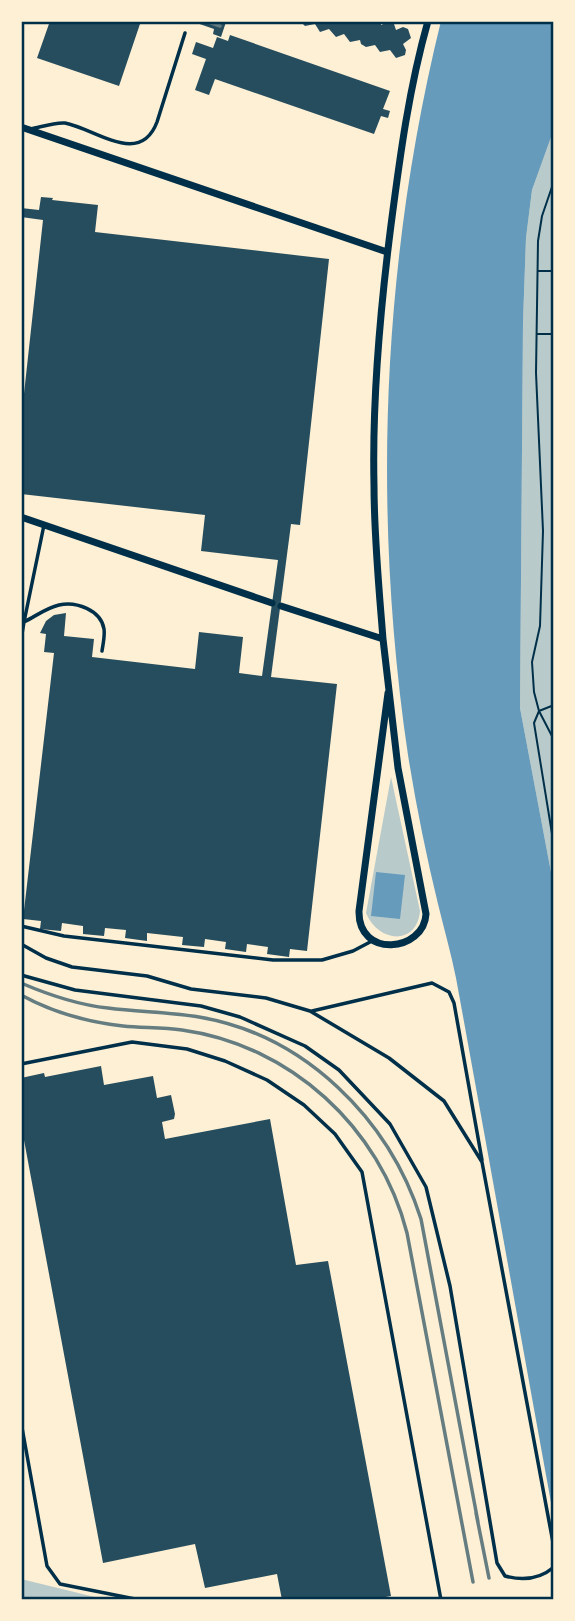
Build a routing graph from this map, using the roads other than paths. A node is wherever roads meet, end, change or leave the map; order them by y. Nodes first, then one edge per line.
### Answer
1 (428, 21) edge
2 (185, 33) dead end
3 (25, 128) edge
4 (387, 252) junction
5 (21, 517) edge
6 (44, 525) junction
7 (272, 603) dead end
8 (281, 606) dead end
9 (23, 621) edge
10 (383, 639) junction
11 (21, 640) edge
12 (102, 651) dead end
13 (388, 693) junction
14 (21, 926) edge
15 (372, 941) junction
16 (21, 944) edge
17 (21, 975) edge
18 (310, 1011) junction
19 (21, 1064) edge
20 (482, 1162) junction
21 (21, 1422) edge
22 (554, 1548) edge
23 (554, 1567) edge
24 (140, 1600) edge
25 (441, 1600) edge

1 - 4 street
2 - 3 lane
3 - 4 street
4 - 10 street
5 - 6 street
6 - 7 street
6 - 9 lane
8 - 10 street
9 - 11 lane
9 - 12 lane
10 - 13 street
13 - 15 street
13 - 15 street
14 - 15 lane
16 - 18 lane
17 - 23 lane
18 - 20 lane
18 - 20 lane
19 - 25 lane
20 - 22 lane
21 - 24 lane

